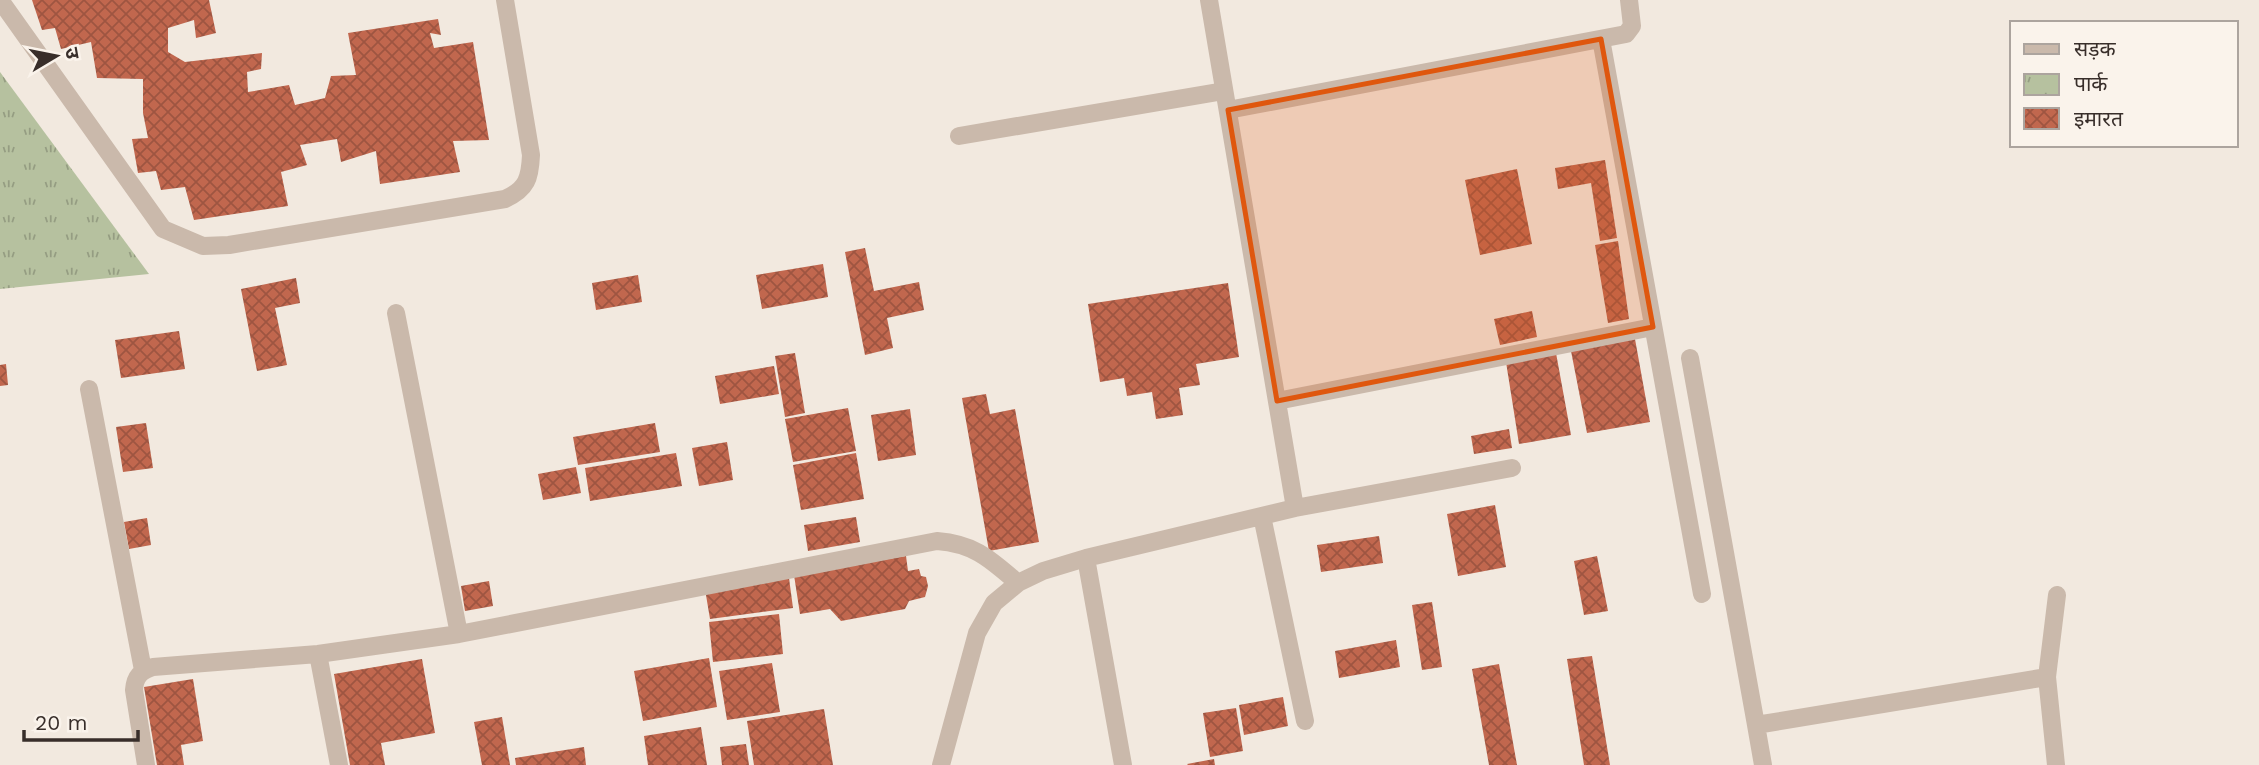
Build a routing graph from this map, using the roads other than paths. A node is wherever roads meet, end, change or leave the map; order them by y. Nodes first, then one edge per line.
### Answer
1 (0, 0) edge
2 (505, 0) edge
3 (1209, 0) edge
4 (1629, 0) edge
5 (1601, 38) junction
6 (1224, 91) junction
7 (1227, 110) junction
8 (959, 136) dead end
9 (396, 313) dead end
10 (1653, 327) junction
11 (1690, 358) dead end
12 (89, 389) dead end
13 (1277, 401) junction
14 (1512, 468) dead end
15 (1295, 508) junction
16 (1262, 516) junction
17 (1086, 558) junction
18 (1018, 583) junction
19 (1702, 594) dead end
20 (2057, 595) dead end
21 (459, 634) junction
22 (318, 654) junction
23 (142, 670) junction
24 (2047, 677) junction
25 (1305, 721) dead end
26 (1756, 724) junction
27 (146, 765) edge
28 (339, 765) edge
29 (941, 765) edge
30 (1123, 765) edge
31 (1763, 765) edge
32 (2056, 765) edge

1 - 2 street
3 - 6 street
4 - 5 street
5 - 7 street
5 - 10 street
6 - 7 street
6 - 8 street
7 - 13 street
9 - 21 street
10 - 13 street
10 - 19 street
11 - 26 street
12 - 23 street
13 - 15 street
14 - 15 street
15 - 16 street
16 - 17 street
16 - 25 street
17 - 18 street
17 - 30 street
18 - 21 street
18 - 29 street
20 - 24 street
21 - 22 street
22 - 23 street
22 - 28 street
23 - 27 street
24 - 26 street
24 - 32 street
26 - 31 street

